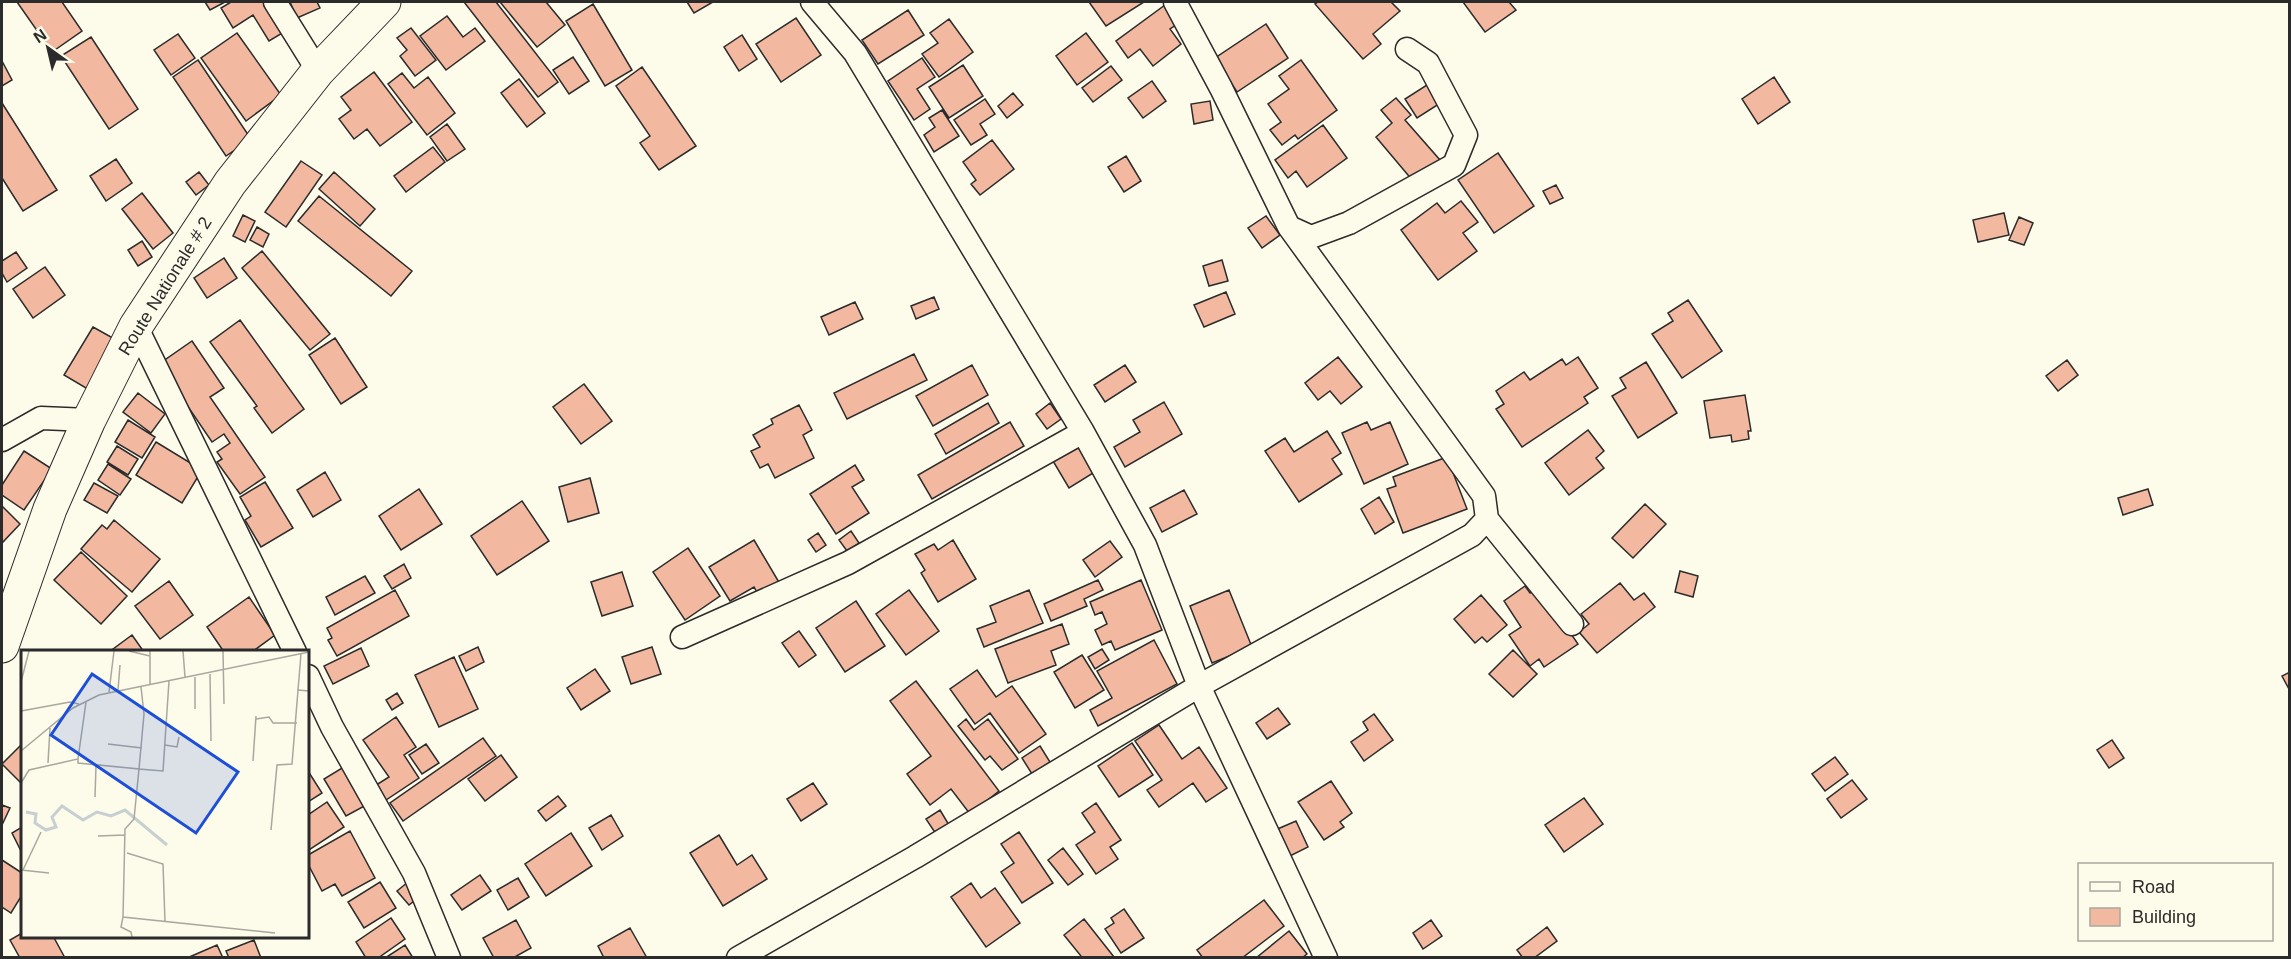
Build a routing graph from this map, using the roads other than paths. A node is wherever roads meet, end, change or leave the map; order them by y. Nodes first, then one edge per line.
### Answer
1 (274, 2) edge
2 (384, 2) edge
3 (812, 2) edge
4 (1174, 2) edge
5 (1407, 49) dead end
6 (318, 71) junction
7 (1289, 227) junction
8 (136, 326) junction
9 (89, 420) junction
10 (1083, 432) junction
11 (2, 441) edge
12 (1487, 519) junction
13 (1572, 624) dead end
14 (682, 637) dead end
15 (2, 646) edge
16 (295, 650) edge
17 (309, 678) edge
18 (1199, 686) junction
19 (449, 957) edge
20 (738, 957) edge
21 (1326, 957) edge

1 - 6 street
2 - 6 main road, Route Nationale # 2
3 - 10 street
4 - 7 street
5 - 7 street
6 - 8 main road, Route Nationale # 2
7 - 12 street
8 - 9 main road, Route Nationale # 2
8 - 16 street
9 - 11 street
9 - 15 main road, Route Nationale # 2
10 - 14 street
10 - 18 street
12 - 13 street
12 - 18 street
17 - 19 street
18 - 20 street
18 - 21 street

